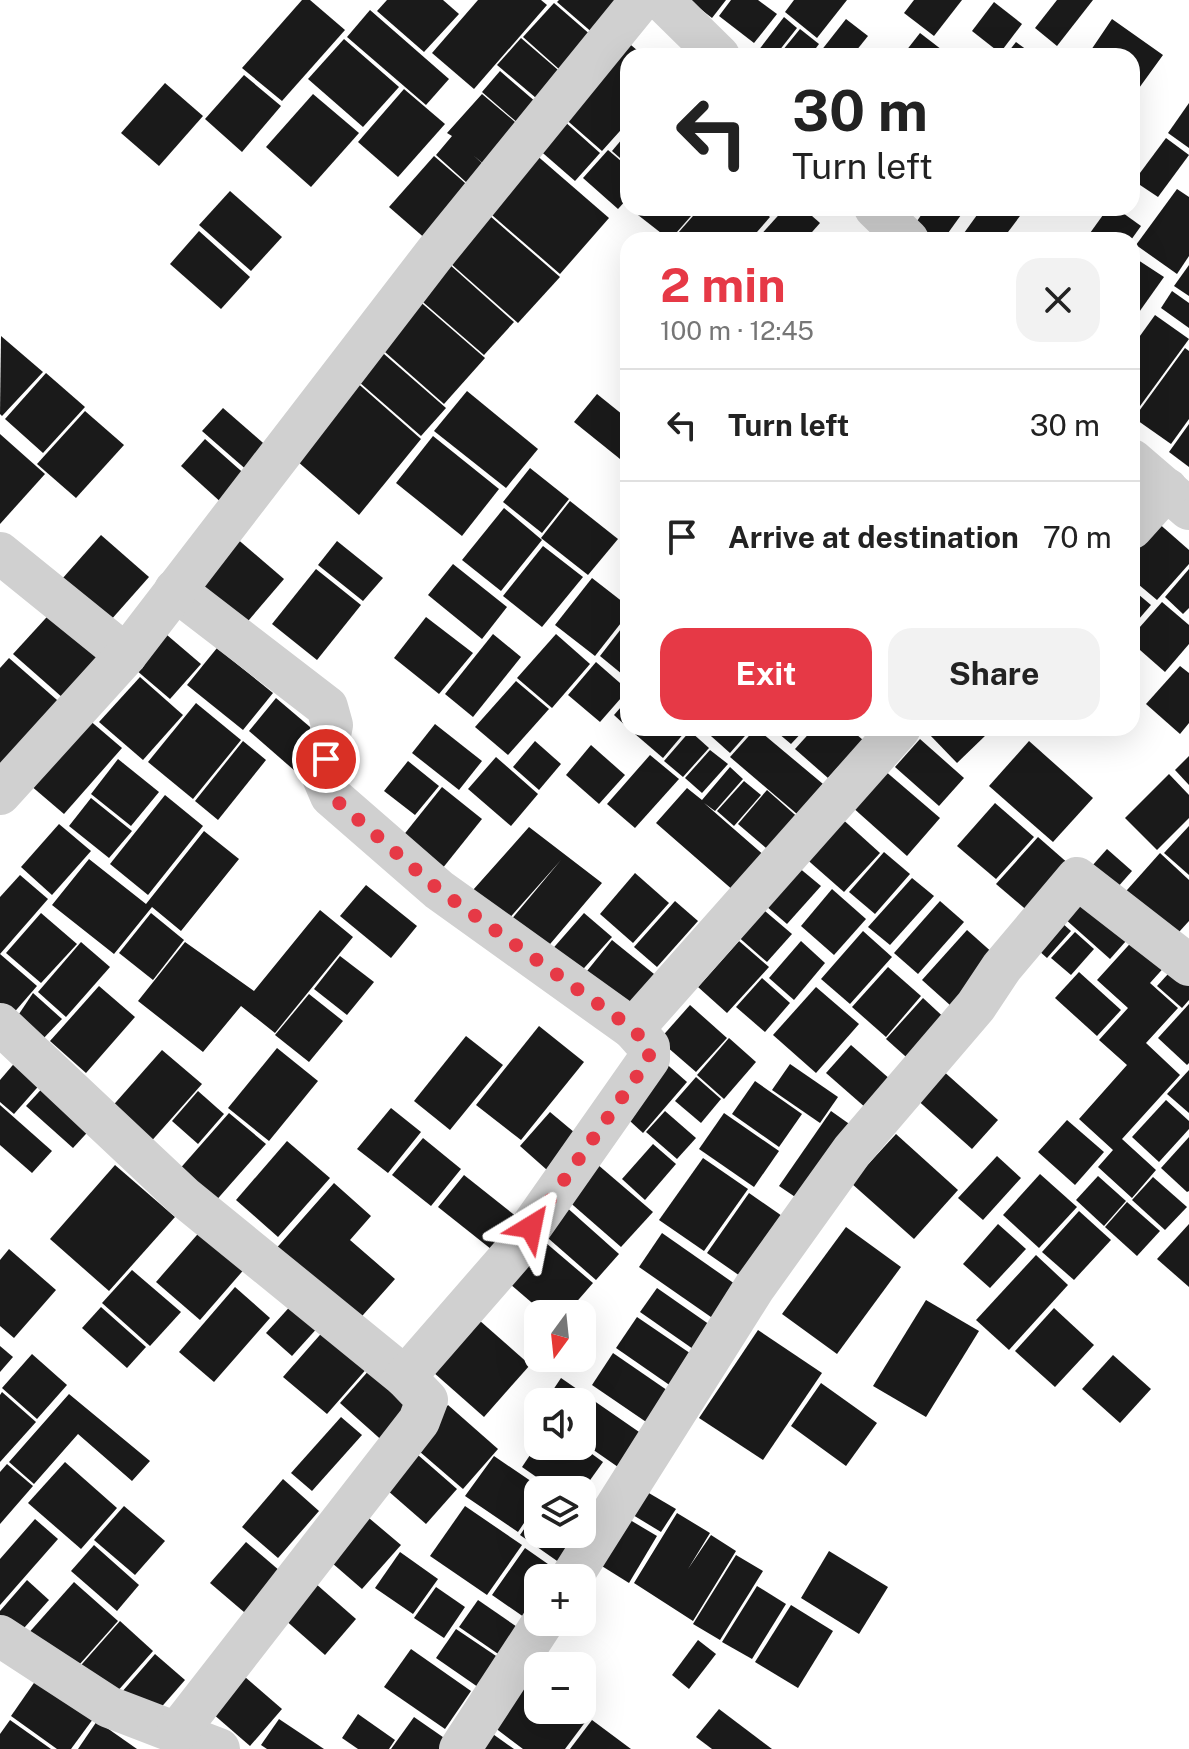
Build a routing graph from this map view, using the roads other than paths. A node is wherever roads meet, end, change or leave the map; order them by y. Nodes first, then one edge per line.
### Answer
1 (641, 0) edge
2 (662, 0) edge
3 (711, 48) edge
4 (883, 216) edge
5 (900, 232) edge
6 (1140, 467) edge
7 (1178, 499) edge
8 (1140, 523) edge
9 (0, 553) edge
10 (175, 590) junction
11 (126, 655) junction
12 (893, 736) edge
13 (0, 794) edge
14 (1186, 957) edge
15 (0, 1024) edge
16 (633, 1029) junction
17 (405, 1377) junction
18 (580, 1564) edge
19 (0, 1636) edge
20 (534, 1636) edge
21 (206, 1744) edge
22 (460, 1749) edge

1 - 10 street
2 - 3 street
4 - 5 street
6 - 7 street
7 - 8 street
9 - 11 street
10 - 11 street
10 - 16 street
11 - 13 street
12 - 16 street
14 - 18 street
15 - 17 street
16 - 17 street
17 - 21 street
19 - 21 street
20 - 22 street

